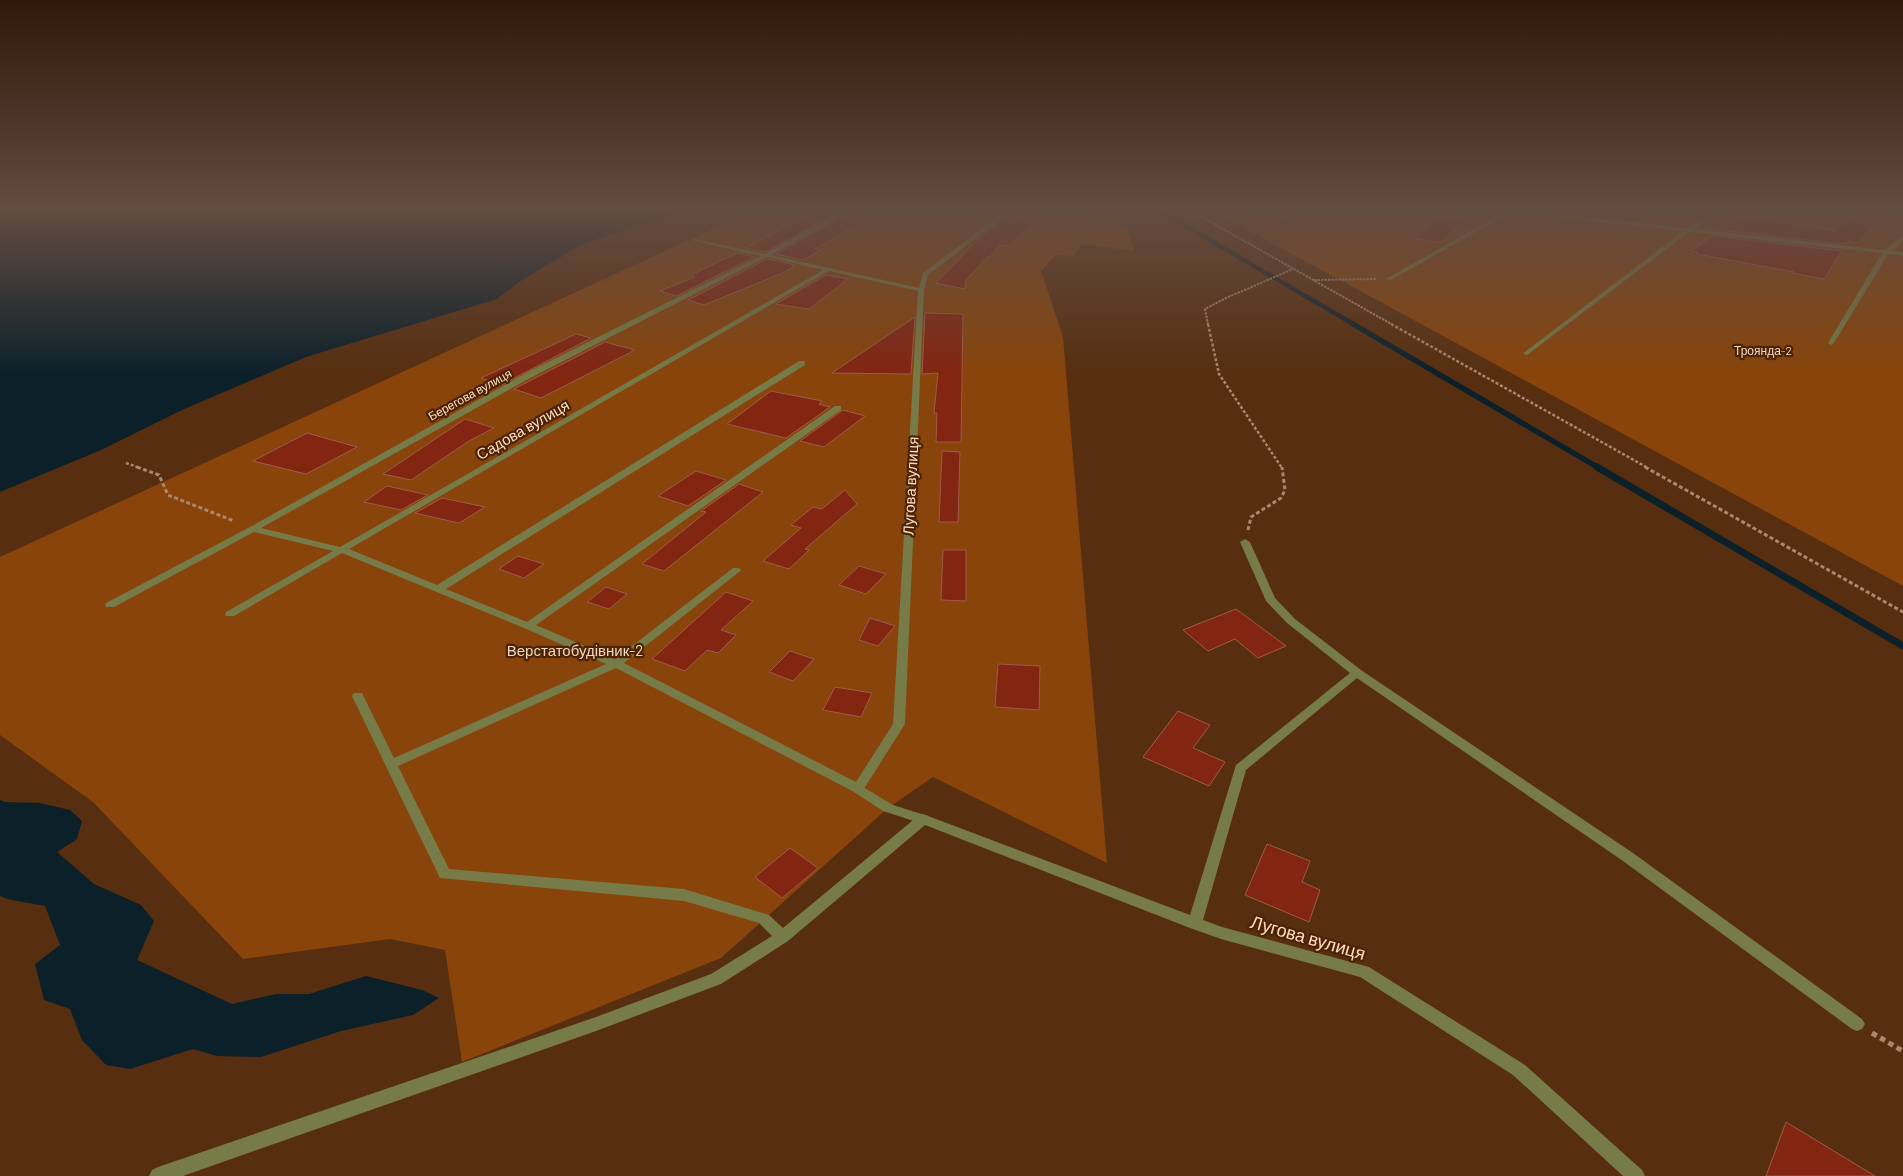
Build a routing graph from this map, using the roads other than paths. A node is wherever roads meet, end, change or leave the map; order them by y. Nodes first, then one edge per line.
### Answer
1 (743, 267) edge
2 (820, 267) edge
3 (934, 267) edge
4 (1410, 267) edge
5 (1640, 267) edge
6 (1877, 267) edge
7 (829, 269) junction
8 (1389, 279) road end
9 (920, 290) junction
10 (1831, 343) dead end
11 (1527, 353) dead end
12 (802, 363) dead end
13 (838, 408) dead end
14 (253, 529) junction
15 (1245, 542) road end
16 (342, 550) junction
17 (736, 570) dead end
18 (440, 588) junction
19 (110, 605) dead end
20 (230, 614) dead end
21 (528, 626) junction
22 (616, 664) junction
23 (1358, 672) junction
24 (358, 696) dead end
25 (391, 764) junction
26 (858, 789) junction
27 (923, 819) junction
28 (1196, 924) junction
29 (783, 937) junction
30 (1857, 1024) road end
31 (158, 1176) edge
32 (1636, 1176) edge

1 - 14 street, Берегова вулиця
2 - 7 street
3 - 9 street, Лугова вулиця
4 - 8 street
5 - 11 street
6 - 10 street
7 - 9 street
7 - 16 street, Садова вулиця
9 - 26 street, Лугова вулиця
12 - 18 street
13 - 21 street
14 - 16 street, Лугова вулиця
14 - 19 street, Берегова вулиця
15 - 23 street
16 - 18 street, Лугова вулиця
16 - 20 street, Садова вулиця
17 - 22 street
18 - 21 street, Лугова вулиця
21 - 22 street, Лугова вулиця
22 - 25 street
22 - 26 street, Лугова вулиця
23 - 28 street
23 - 30 street
24 - 25 street
25 - 29 street
26 - 27 street, Лугова вулиця
27 - 28 street, Лугова вулиця
27 - 29 street
28 - 32 street, Лугова вулиця
29 - 31 street

